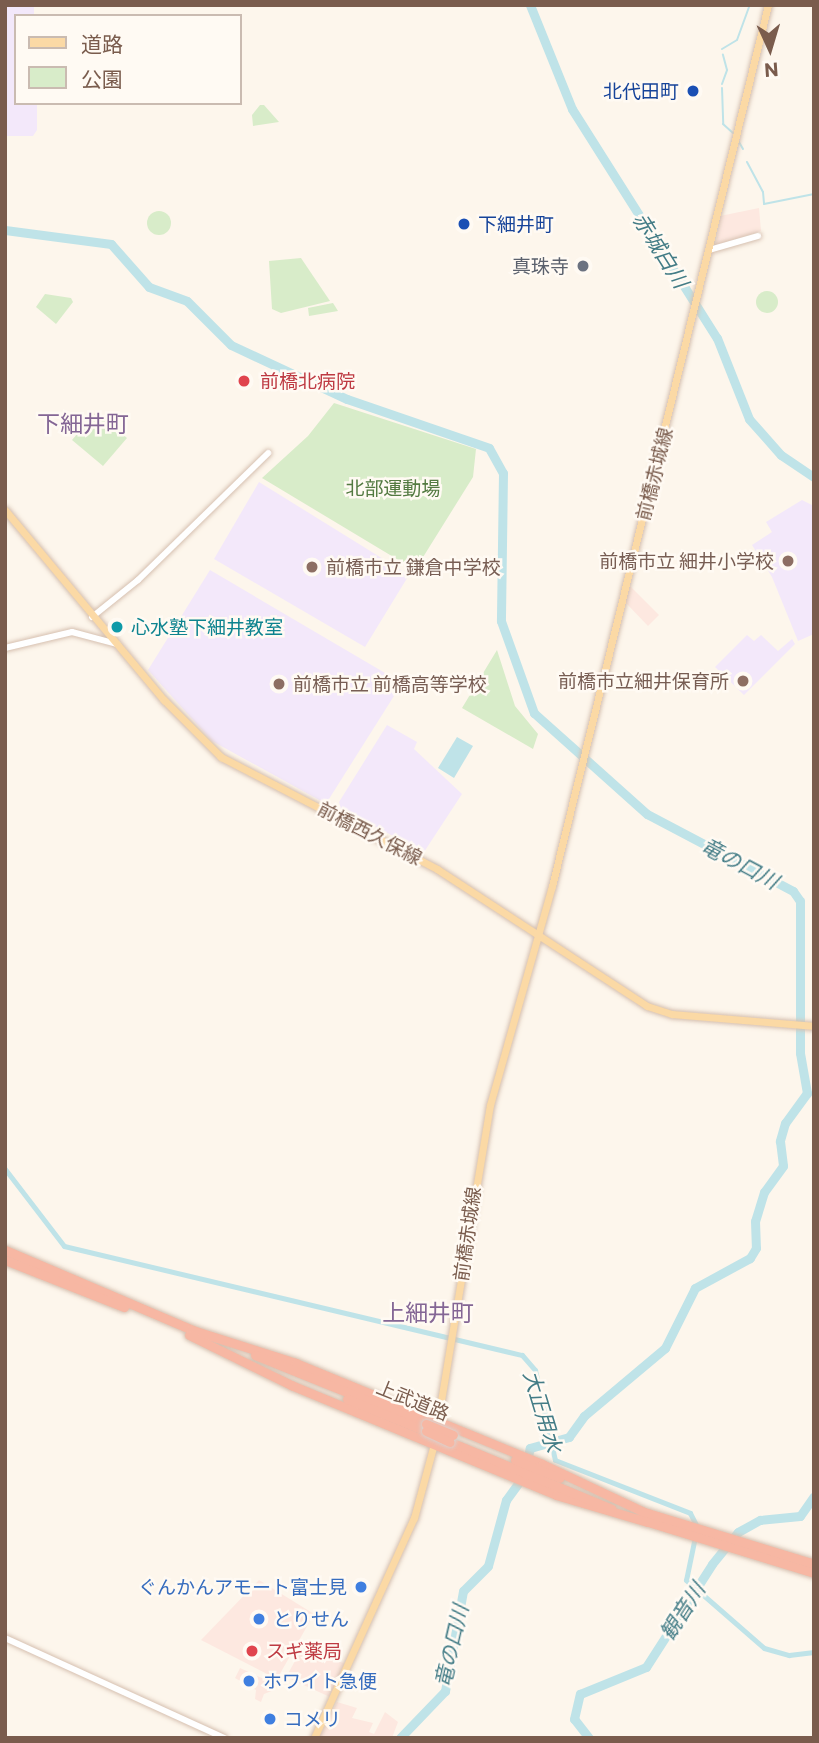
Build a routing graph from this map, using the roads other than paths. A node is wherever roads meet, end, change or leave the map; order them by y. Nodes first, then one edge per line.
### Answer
1 (768, 5) edge
2 (758, 236) dead end
3 (709, 250) junction
4 (268, 453) dead end
5 (5, 510) edge
6 (92, 617) junction
7 (117, 644) junction
8 (5, 648) edge
9 (538, 937) junction
10 (810, 1025) edge
11 (5, 1250) edge
12 (5, 1260) edge
13 (191, 1332) junction
14 (437, 1421) junction
15 (435, 1444) junction
16 (520, 1463) junction
17 (536, 1469) junction
18 (647, 1518) junction
19 (747, 1551) junction
20 (814, 1564) edge
21 (814, 1573) edge
22 (5, 1638) edge
23 (224, 1738) edge
24 (314, 1738) edge

1 - 3 main road
2 - 3 street
3 - 9 main road, 前橋赤城線
4 - 6 street
5 - 6 main road, 前橋西久保線
6 - 7 main road, 前橋西久保線
7 - 8 street
7 - 9 main road, 前橋西久保線
9 - 10 main road, 前橋西久保線
9 - 14 main road, 前橋赤城線
11 - 13 highway, 上武道路
12 - 13 highway, 上武道路
13 - 14 highway
13 - 15 highway
13 - 16 highway, 上武道路, bridge
14 - 15 main road, 前橋赤城線
14 - 16 highway
15 - 18 highway
15 - 24 main road, 前橋赤城線
16 - 17 highway, 上武道路
16 - 17 highway
17 - 18 highway, 上武道路
17 - 18 highway
18 - 19 highway, 上武道路
19 - 20 highway, 上武道路
19 - 21 highway, 上武道路
22 - 23 street

